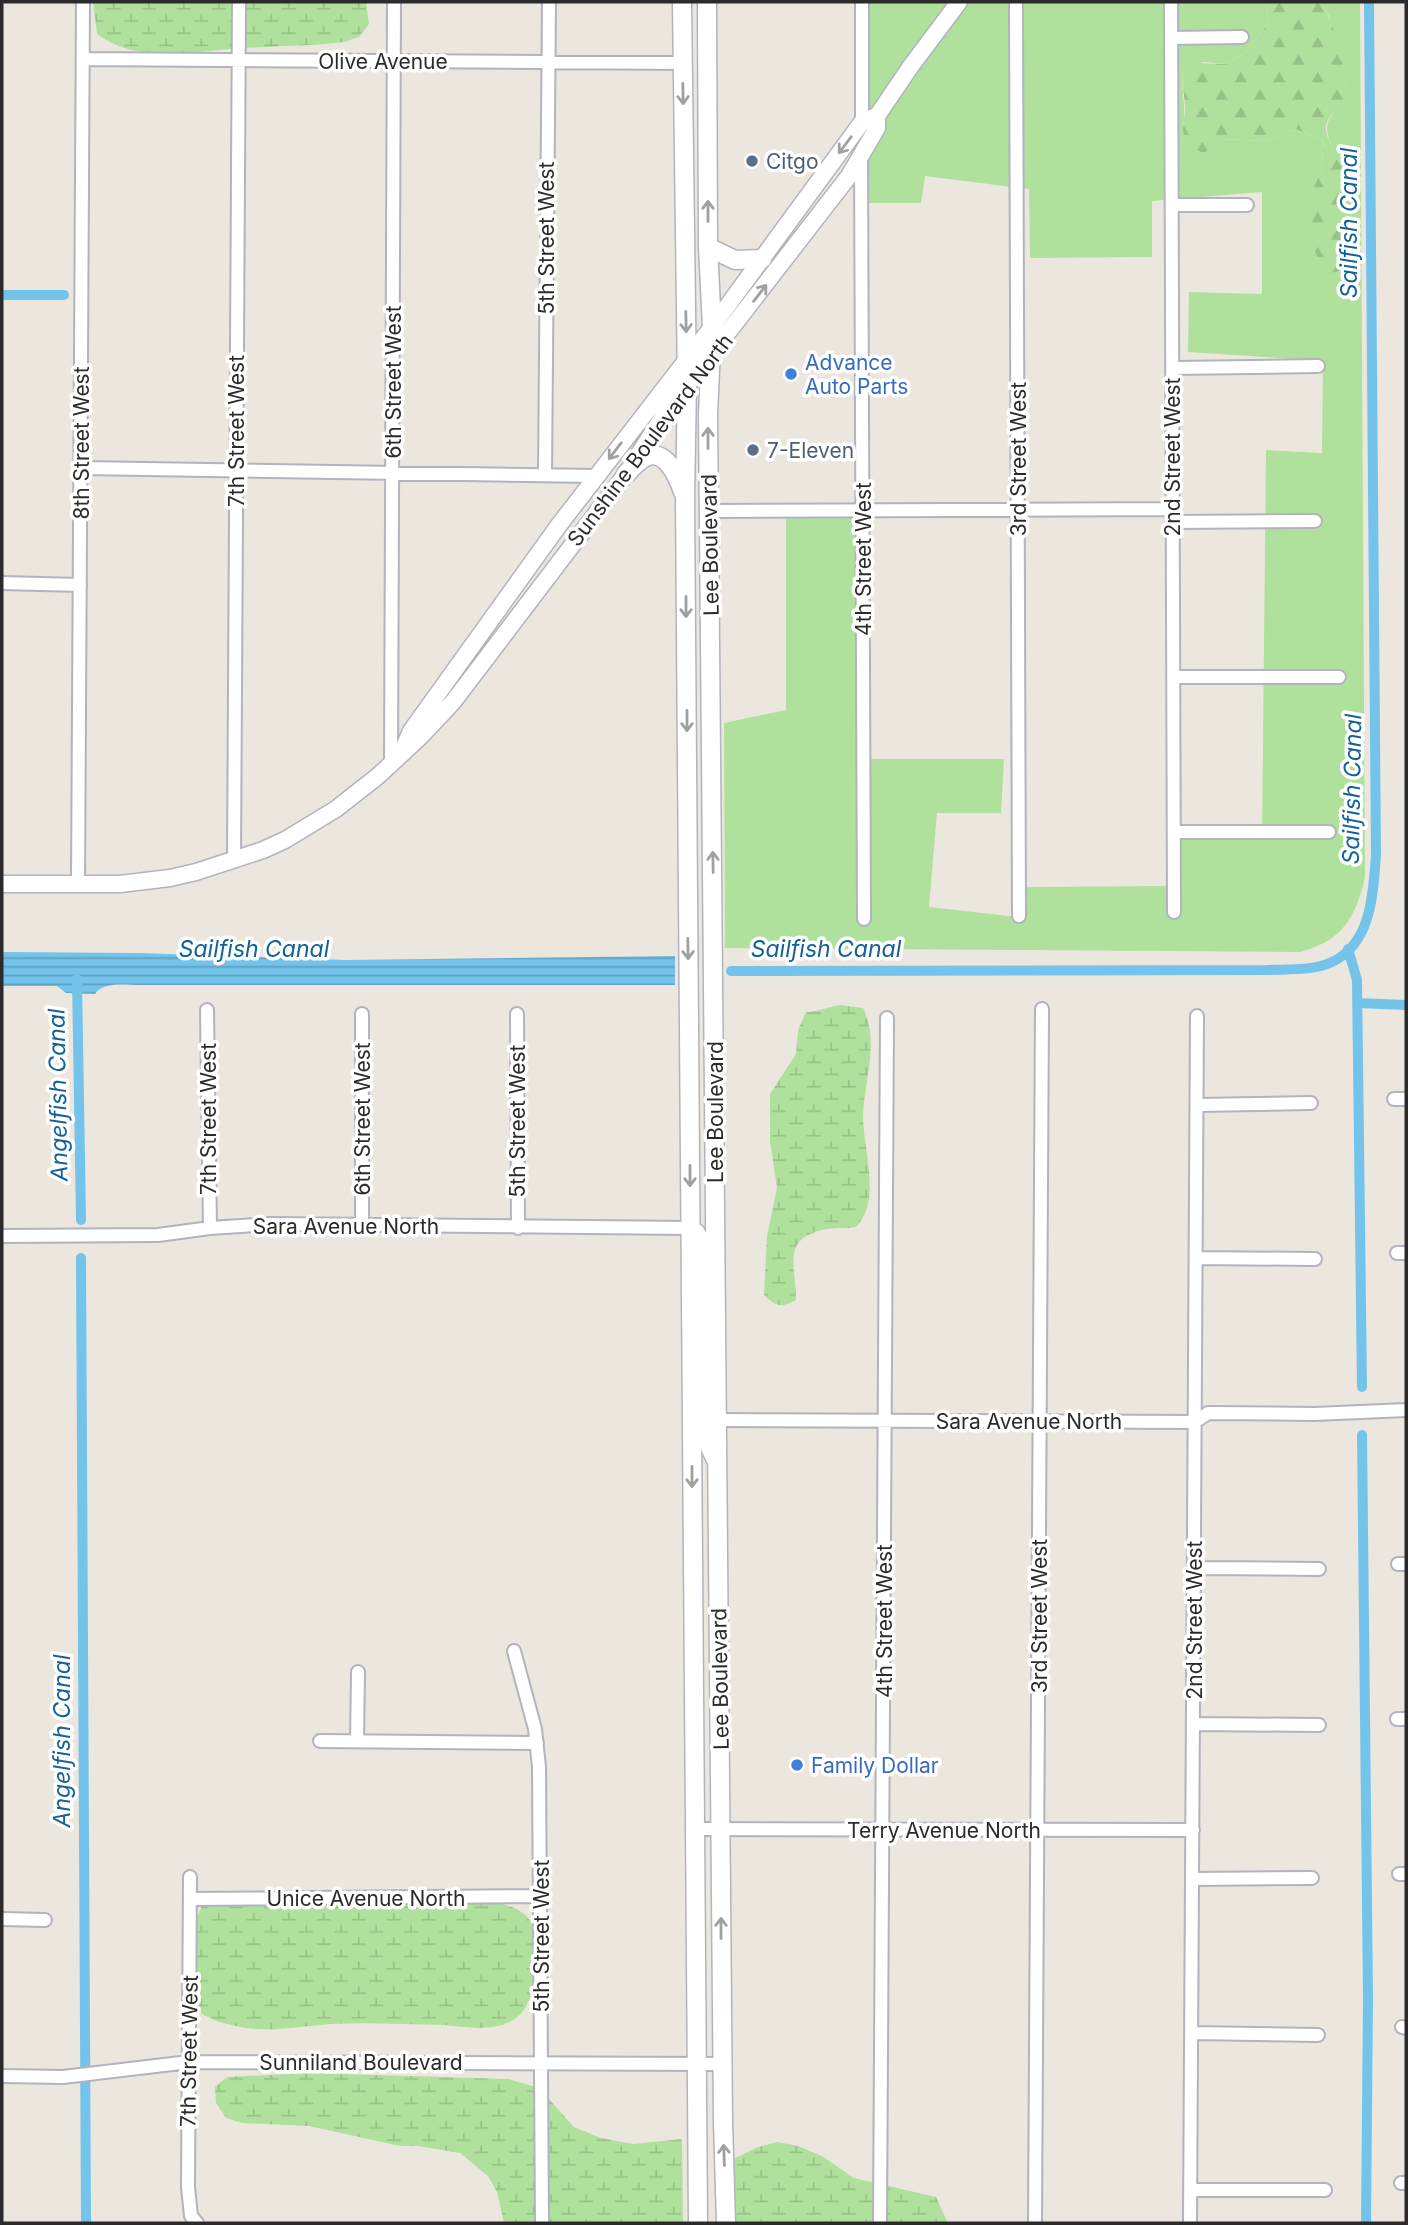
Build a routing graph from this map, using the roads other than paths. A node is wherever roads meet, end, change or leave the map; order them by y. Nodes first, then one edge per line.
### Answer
1 (83, 2) edge
2 (239, 2) edge
3 (394, 2) edge
4 (548, 2) edge
5 (682, 2) edge
6 (707, 2) edge
7 (862, 2) edge
8 (959, 2) edge
9 (1016, 2) edge
10 (1171, 2) edge
11 (1242, 37) dead end
12 (1171, 38) junction
13 (83, 59) junction
14 (238, 60) junction
15 (394, 61) junction
16 (548, 62) junction
17 (682, 63) junction
18 (870, 119) junction
19 (861, 157) junction
20 (1172, 205) junction
21 (1247, 205) dead end
22 (708, 247) junction
23 (762, 259) junction
24 (712, 327) junction
25 (712, 355) junction
26 (687, 359) junction
27 (1318, 366) dead end
28 (1173, 368) junction
29 (687, 385) junction
30 (80, 468) junction
31 (236, 471) junction
32 (393, 473) junction
33 (625, 474) junction
34 (545, 475) junction
35 (596, 476) junction
36 (685, 499) junction
37 (1018, 509) junction
38 (862, 510) junction
39 (709, 511) junction
40 (1172, 515) junction
41 (1315, 521) dead end
42 (2, 583) edge
43 (80, 585) junction
44 (518, 616) junction
45 (492, 618) junction
46 (1173, 677) junction
47 (1339, 677) dead end
48 (453, 702) junction
49 (397, 757) junction
50 (1174, 832) junction
51 (1329, 832) dead end
52 (233, 861) junction
53 (2, 884) edge
54 (78, 885) junction
55 (1174, 912) dead end
56 (1019, 916) dead end
57 (864, 919) dead end
58 (1042, 1009) dead end
59 (207, 1010) dead end
60 (362, 1014) dead end
61 (517, 1014) dead end
62 (1197, 1016) dead end
63 (887, 1018) dead end
64 (1311, 1103) dead end
65 (1197, 1105) junction
66 (362, 1225) junction
67 (210, 1228) junction
68 (518, 1228) junction
69 (690, 1228) junction
70 (2, 1236) edge
71 (1196, 1258) junction
72 (1315, 1258) dead end
73 (1406, 1410) edge
74 (718, 1420) junction
75 (885, 1421) junction
76 (1039, 1422) junction
77 (1195, 1422) junction
78 (718, 1463) junction
79 (1194, 1568) junction
80 (1319, 1569) dead end
81 (514, 1651) dead end
82 (358, 1672) dead end
83 (1193, 1724) junction
84 (1319, 1726) dead end
85 (320, 1741) dead end
86 (357, 1741) junction
87 (537, 1743) junction
88 (695, 1829) junction
89 (721, 1829) junction
90 (882, 1829) junction
91 (1037, 1830) junction
92 (1192, 1830) junction
93 (191, 1877) dead end
94 (1312, 1878) dead end
95 (1193, 1879) junction
96 (541, 1896) junction
97 (191, 1899) junction
98 (2, 1919) edge
99 (45, 1920) dead end
100 (1192, 2033) junction
101 (1318, 2035) dead end
102 (189, 2062) junction
103 (542, 2063) junction
104 (696, 2064) junction
105 (722, 2064) junction
106 (2, 2076) edge
107 (1190, 2190) junction
108 (1325, 2190) dead end
109 (197, 2223) edge
110 (542, 2223) edge
111 (698, 2223) edge
112 (726, 2223) edge
113 (880, 2223) edge
114 (1035, 2223) edge
115 (1190, 2223) edge

1 - 13 street, 8th Street West
2 - 14 street, 7th Street West
3 - 15 street, 6th Street West
4 - 16 street, 5th Street West
5 - 17 main road, Lee Boulevard
22 -> 6 main road, Lee Boulevard
7 - 18 street
8 - 18 street, Sunshine Boulevard North
9 - 37 street, 3rd Street West
10 - 12 street, 2nd Street West
11 - 12 street
12 - 20 street, 2nd Street West
13 - 14 street, Olive Avenue
13 - 30 street, 8th Street West
14 - 15 street, Olive Avenue
14 - 31 street, 7th Street West
15 - 16 street, Olive Avenue
15 - 32 street, 6th Street West
16 - 17 street, Olive Avenue
16 - 34 street, 5th Street West
17 -> 26 main road, Lee Boulevard
18 - 19 street, Sunshine Boulevard North
18 -> 23 street, Sunshine Boulevard North
25 -> 19 street, Sunshine Boulevard North
19 - 38 street, 4th Street West
20 - 21 street
20 - 28 street, 2nd Street West
22 - 23 main road
22 - 24 main road, Lee Boulevard
23 - 24 street, Sunshine Boulevard North
24 - 25 main road, Lee Boulevard
24 - 26 street, Sunshine Boulevard North
25 - 29 street, Sunshine Boulevard North
39 -> 25 main road, Lee Boulevard
26 - 29 main road, Lee Boulevard
26 -> 35 street, Sunshine Boulevard North
27 - 28 street
28 - 40 street, 2nd Street West
29 - 33 street, Sunshine Boulevard North
29 - 36 main road, Lee Boulevard
30 - 31 street
30 - 43 street, 8th Street West
31 - 32 street
31 - 52 street, 7th Street West
32 - 34 street
32 - 49 street, 6th Street West
33 - 36 main road
33 - 44 street, Sunshine Boulevard North
34 - 35 street
35 - 45 street, Sunshine Boulevard North
36 -> 69 main road, Lee Boulevard
37 - 38 street
37 - 40 street
37 - 56 street, 3rd Street West
38 - 39 street
38 - 57 street, 4th Street West
74 -> 39 main road, Lee Boulevard
40 - 41 street
40 - 46 street, 2nd Street West
42 - 43 street
43 - 54 street, 8th Street West
44 - 45 street
44 - 48 street, Sunshine Boulevard North
45 - 48 street
45 - 49 street, Sunshine Boulevard North
46 - 47 street
46 - 50 street, 2nd Street West
48 - 49 street, Sunshine Boulevard North
49 - 52 street, Sunshine Boulevard North
50 - 51 street
50 - 55 street, 2nd Street West
52 - 54 street, Sunshine Boulevard North
53 - 54 street, Sunshine Boulevard North
58 - 76 street, 3rd Street West
59 - 67 street, 7th Street West
60 - 66 street, 6th Street West
61 - 68 street, 5th Street West
62 - 65 street, 2nd Street West
63 - 75 street, 4th Street West
64 - 65 street
65 - 71 street, 2nd Street West
66 - 67 street, Sara Avenue North
66 - 68 street, Sara Avenue North
67 - 70 street, Sara Avenue North
68 - 69 street, Sara Avenue North
69 - 78 main road
69 -> 88 main road, Lee Boulevard
71 - 72 street
71 - 77 street, 2nd Street West
73 - 77 street, Sara Avenue North
74 - 75 street, Sara Avenue North
74 - 78 main road, Lee Boulevard
75 - 76 street, Sara Avenue North
75 - 90 street, 4th Street West
76 - 77 street, Sara Avenue North
76 - 91 street, 3rd Street West
77 - 79 street, 2nd Street West
78 - 89 main road, Lee Boulevard
79 - 80 street
79 - 83 street, 2nd Street West
81 - 87 street, 5th Street West
82 - 86 street
83 - 84 street
83 - 92 street, 2nd Street West
85 - 86 street
86 - 87 street
87 - 96 street, 5th Street West
88 - 89 street, Terry Avenue North
88 - 104 main road, Lee Boulevard
89 - 90 street, Terry Avenue North
105 -> 89 main road, Lee Boulevard
90 - 91 street, Terry Avenue North
90 - 113 street, 4th Street West
91 - 92 street, Terry Avenue North
91 - 114 street, 3rd Street West
92 - 95 street, 2nd Street West
93 - 97 street, 7th Street West
94 - 95 street
95 - 100 street, 2nd Street West
96 - 97 street, Unice Avenue North
96 - 103 street, 5th Street West
97 - 102 street, 7th Street West
98 - 99 street
100 - 101 street
100 - 107 street, 2nd Street West
102 - 103 street, Sunniland Boulevard
102 - 106 street, Sunniland Boulevard
102 - 109 street, 7th Street West
103 - 104 street, Sunniland Boulevard
103 - 110 street, 5th Street West
104 - 105 street, Sunniland Boulevard
104 - 111 main road, Lee Boulevard
112 -> 105 main road, Lee Boulevard
107 - 108 street
107 - 115 street, 2nd Street West

